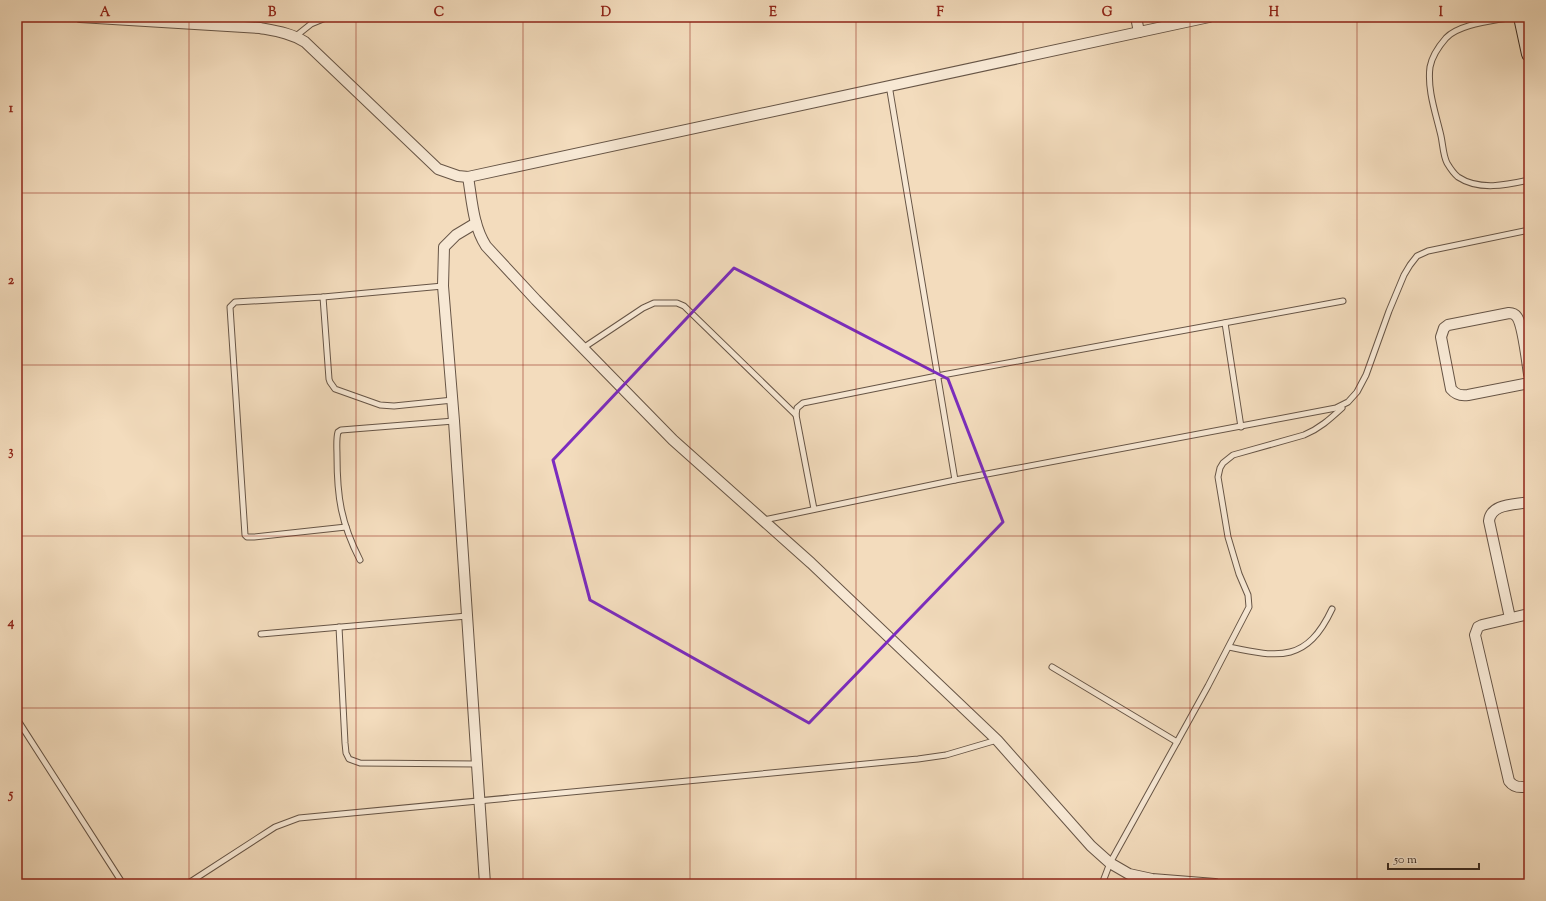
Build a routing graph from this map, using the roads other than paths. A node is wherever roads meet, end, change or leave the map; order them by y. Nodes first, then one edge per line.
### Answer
1 (80, 17) edge
2 (85, 17) edge
3 (328, 17) edge
4 (1136, 17) edge
5 (1208, 17) edge
6 (1512, 17) edge
7 (1521, 17) edge
8 (1139, 32) junction
9 (296, 36) junction
10 (1529, 54) edge
11 (890, 85) junction
12 (468, 177) junction
13 (1529, 180) edge
14 (476, 223) junction
15 (1529, 230) edge
16 (443, 286) junction
17 (323, 297) junction
18 (1343, 301) dead end
19 (1225, 323) junction
20 (582, 348) junction
21 (1529, 374) edge
22 (937, 376) junction
23 (1529, 383) edge
24 (453, 400) junction
25 (1348, 402) junction
26 (796, 415) junction
27 (454, 420) junction
28 (1240, 427) junction
29 (955, 480) junction
30 (1529, 502) edge
31 (814, 509) junction
32 (763, 521) junction
33 (346, 527) junction
34 (360, 560) dead end
35 (1332, 609) dead end
36 (1529, 614) edge
37 (467, 616) junction
38 (1510, 618) junction
39 (339, 627) junction
40 (261, 634) dead end
41 (1229, 647) junction
42 (1052, 667) dead end
43 (17, 719) edge
44 (997, 740) junction
45 (1177, 742) junction
46 (476, 764) junction
47 (1529, 786) edge
48 (479, 801) junction
49 (1110, 863) junction
50 (123, 884) edge
51 (187, 884) edge
52 (485, 884) edge
53 (1102, 884) edge
54 (1215, 884) edge

1 - 2 street
2 - 9 street
3 - 9 lane
4 - 8 street
5 - 8 street
6 - 13 lane
7 - 10 street
8 - 11 street
9 - 12 street
11 - 12 street
11 - 22 lane
12 - 14 street
14 - 16 street
14 - 20 street
15 - 25 lane
16 - 17 lane
16 - 24 street
17 - 24 lane
17 - 33 lane
18 - 19 lane
19 - 22 lane
19 - 28 lane
20 - 26 lane
20 - 32 street
21 - 23 street
22 - 26 lane
22 - 29 lane
24 - 27 street
25 - 28 lane
25 - 41 lane
26 - 31 lane
27 - 33 lane
27 - 37 street
28 - 29 lane
29 - 31 lane
30 - 38 street
31 - 32 lane
32 - 44 street
33 - 34 lane
35 - 41 lane
36 - 38 street
37 - 39 lane
37 - 46 street
38 - 47 street
39 - 40 lane
39 - 46 lane
41 - 45 lane
42 - 45 lane
43 - 50 lane
44 - 48 lane
44 - 49 street
45 - 49 lane
46 - 48 street
48 - 51 lane
48 - 52 street
49 - 53 lane
49 - 54 street

